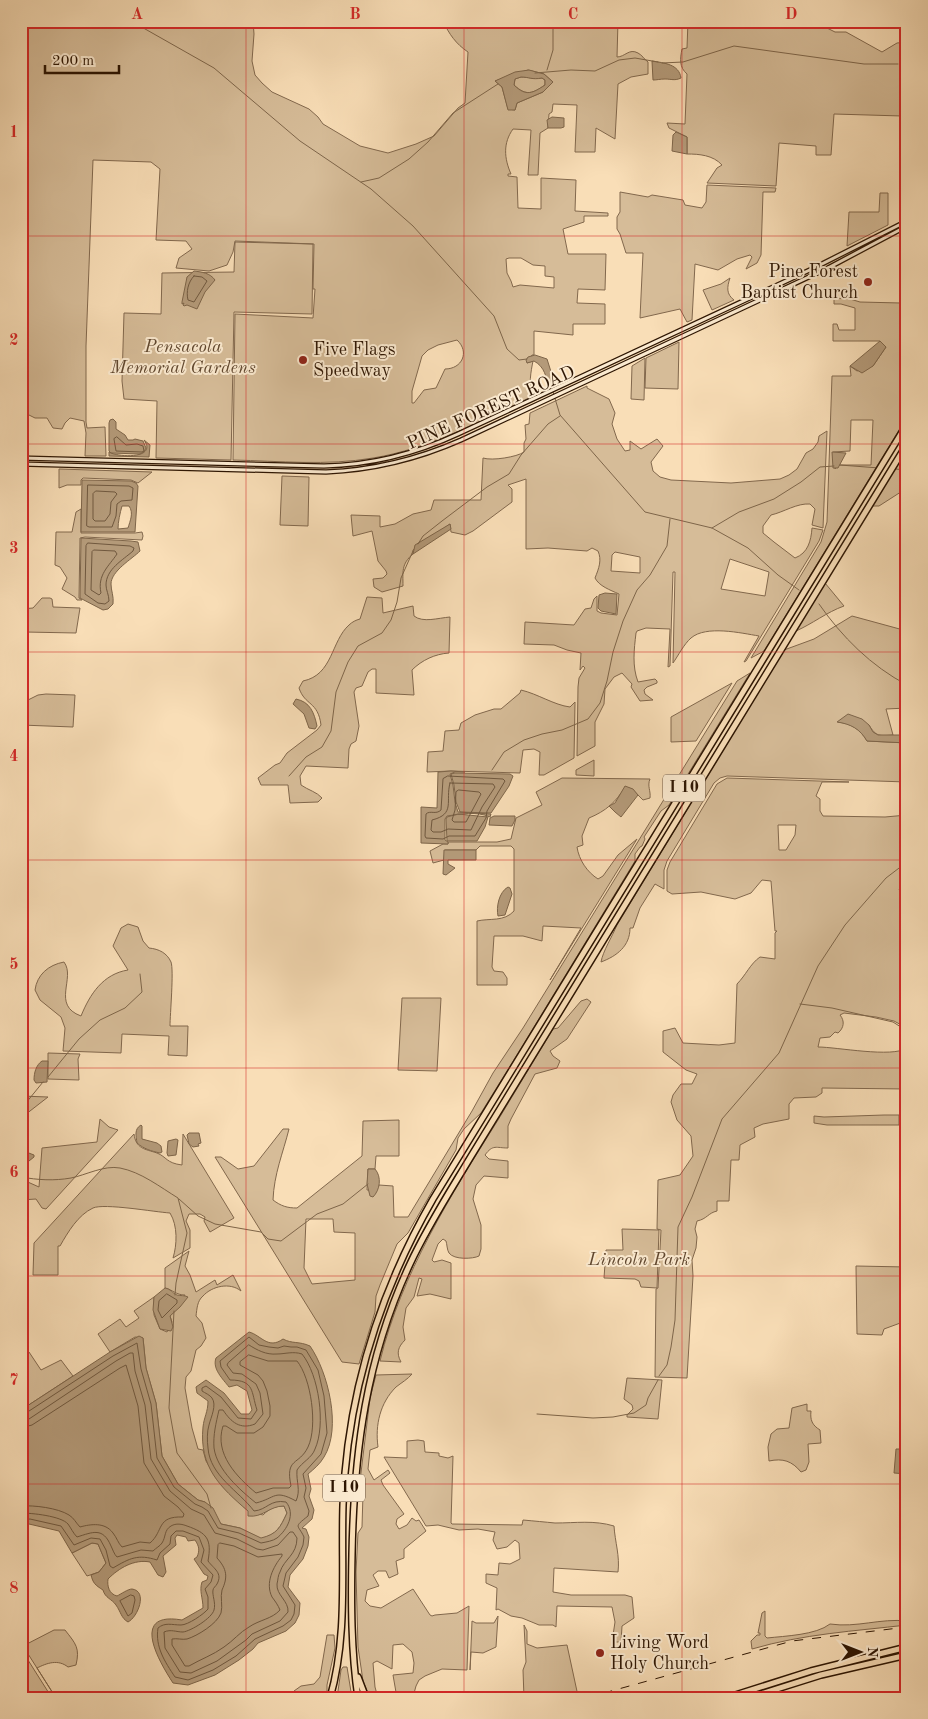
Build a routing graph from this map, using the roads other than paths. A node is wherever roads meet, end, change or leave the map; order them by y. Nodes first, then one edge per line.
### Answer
1 (907, 221) edge
2 (907, 226) edge
3 (907, 424) edge
4 (907, 444) edge
5 (21, 458) edge
6 (21, 464) edge
7 (217, 464) junction
8 (270, 465) junction
9 (217, 470) junction
10 (270, 471) junction
11 (907, 1648) edge
12 (907, 1655) edge
13 (353, 1660) junction
14 (866, 1664) junction
15 (786, 1678) junction
16 (330, 1698) edge
17 (358, 1698) edge
18 (366, 1698) edge
19 (726, 1698) edge
20 (748, 1698) edge

1 - 8 main road, PINE FOREST ROAD
2 - 10 main road, PINE FOREST ROAD
3 - 16 highway, I 10
4 - 13 highway, I 10
5 - 7 main road, PINE FOREST ROAD
6 - 9 main road, PINE FOREST ROAD
7 - 8 main road, PINE FOREST ROAD
7 - 9 main road
8 - 10 main road
9 - 10 main road, PINE FOREST ROAD
11 - 15 highway
12 - 14 highway
12 - 14 highway
13 - 17 highway, I 10
13 - 18 highway
14 - 20 highway
15 - 19 highway
15 - 20 highway

